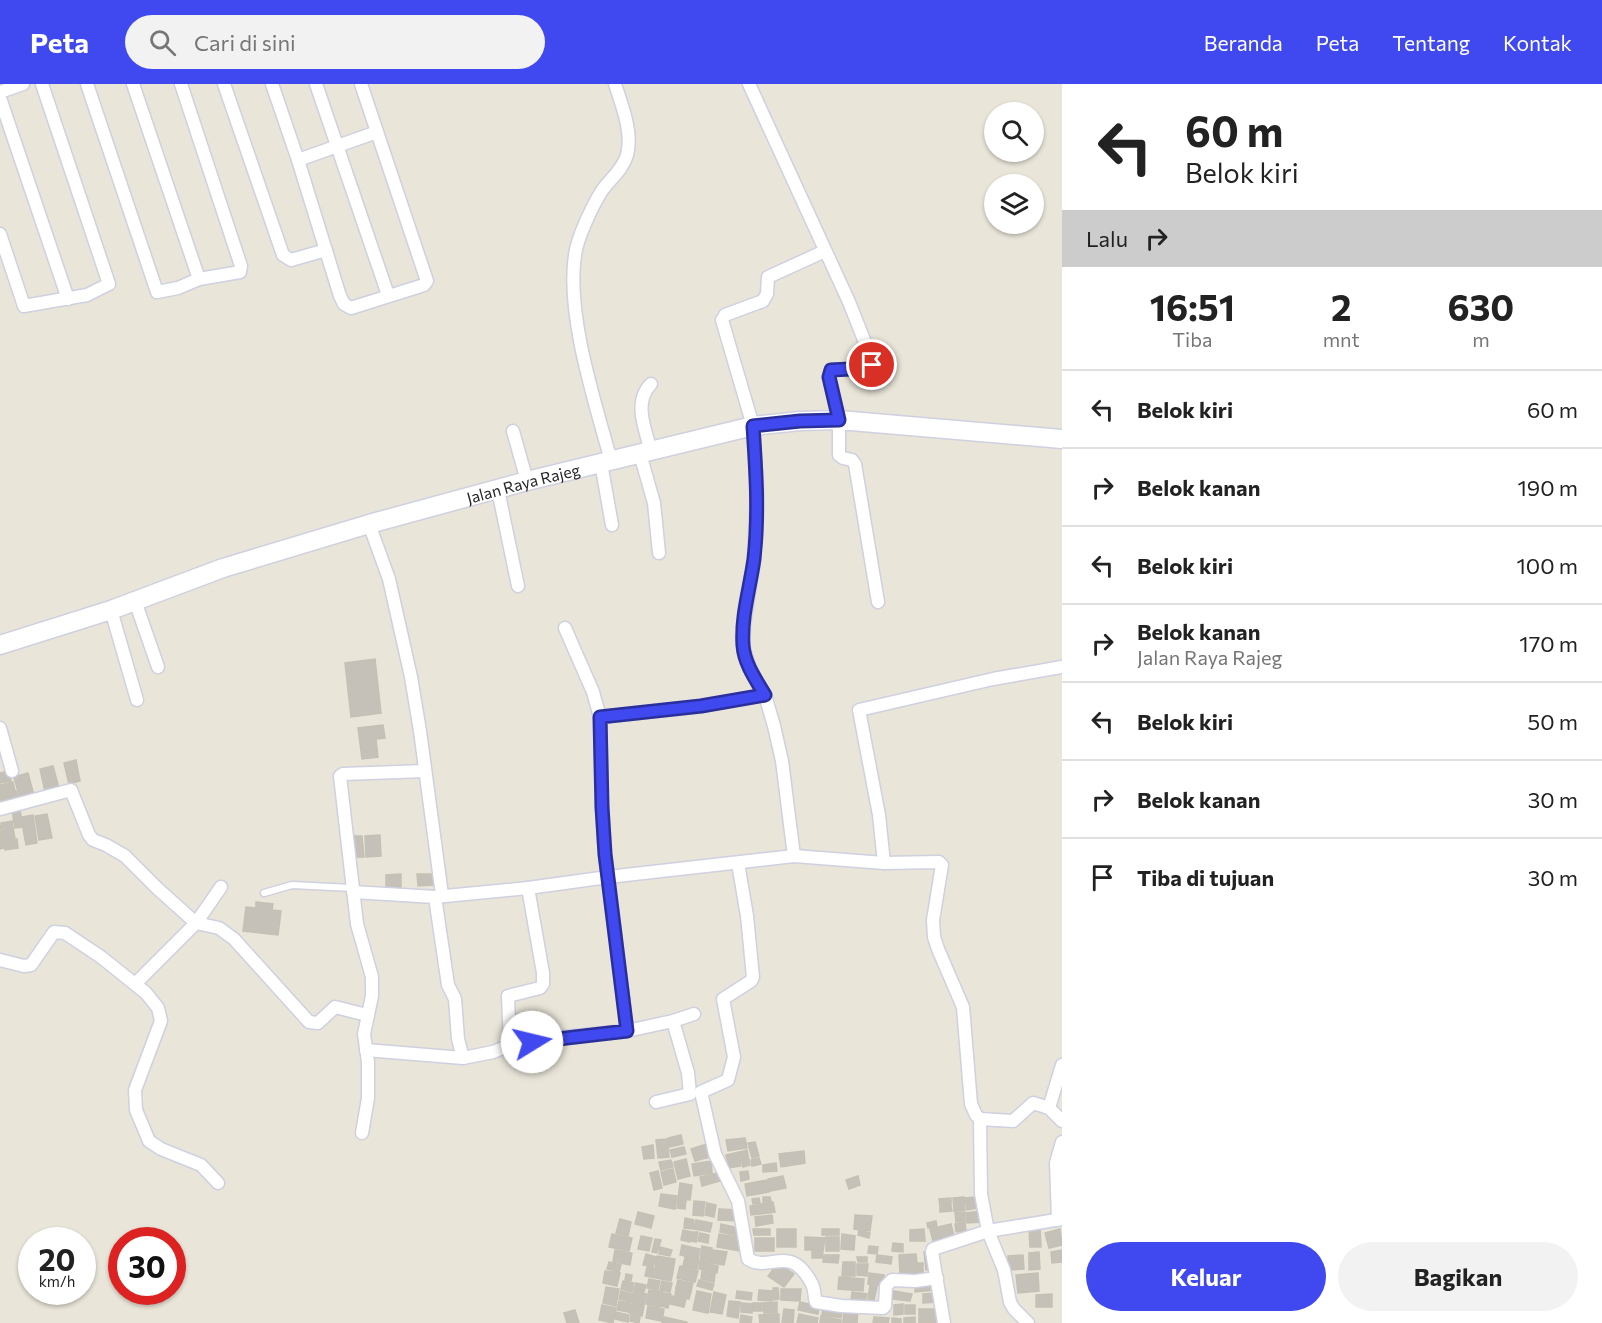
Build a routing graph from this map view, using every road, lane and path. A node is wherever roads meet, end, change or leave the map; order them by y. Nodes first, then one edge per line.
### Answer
1 (23, 84) edge
2 (42, 84) edge
3 (87, 84) edge
4 (133, 84) edge
5 (181, 84) edge
6 (224, 84) edge
7 (272, 84) edge
8 (316, 84) edge
9 (362, 84) edge
10 (615, 84) edge
11 (749, 84) edge
12 (0, 92) edge
13 (0, 98) edge
14 (377, 132) junction
15 (337, 147) junction
16 (298, 160) junction
17 (0, 234) edge
18 (326, 250) junction
19 (825, 251) junction
20 (6, 271) edge
21 (199, 279) junction
22 (387, 295) junction
23 (68, 299) junction
24 (651, 384) dead end
25 (839, 420) junction
26 (753, 426) junction
27 (513, 431) dead end
28 (1062, 439) edge
29 (645, 453) junction
30 (606, 462) junction
31 (527, 481) junction
32 (498, 490) junction
33 (369, 524) junction
34 (612, 525) dead end
35 (658, 553) dead end
36 (518, 586) dead end
37 (135, 601) junction
38 (878, 602) dead end
39 (111, 610) junction
40 (565, 628) dead end
41 (0, 645) edge
42 (158, 667) dead end
43 (1062, 667) edge
44 (765, 695) junction
45 (137, 700) dead end
46 (600, 717) junction
47 (0, 728) edge
48 (12, 771) dead end
49 (425, 771) junction
50 (0, 809) edge
51 (794, 856) junction
52 (738, 863) junction
53 (884, 863) junction
54 (608, 877) junction
55 (221, 887) dead end
56 (528, 888) junction
57 (352, 890) junction
58 (264, 893) dead end
59 (438, 896) junction
60 (196, 922) junction
61 (0, 960) edge
62 (135, 984) junction
63 (694, 1014) dead end
64 (367, 1015) junction
65 (673, 1021) junction
66 (627, 1031) junction
67 (510, 1045) junction
68 (366, 1050) junction
69 (463, 1058) junction
70 (1062, 1065) edge
71 (695, 1093) junction
72 (656, 1102) dead end
73 (1048, 1108) junction
74 (980, 1119) junction
75 (1062, 1120) edge
76 (362, 1133) dead end
77 (1062, 1142) edge
78 (218, 1183) dead end
79 (1060, 1220) edge
80 (987, 1231) junction
81 (937, 1278) junction
82 (944, 1323) edge
83 (1028, 1323) edge

1 - 12 street
2 - 23 street
3 - 21 street
4 - 21 street
5 - 21 street
6 - 18 street
7 - 16 street
8 - 15 street
9 - 14 street
10 - 30 street
11 - 19 street
13 - 23 street
14 - 15 street
14 - 22 street
15 - 16 street
15 - 22 street
16 - 18 street
17 - 20 street
18 - 22 street
19 - 25 street
19 - 26 street
20 - 23 street
24 - 29 street
25 - 26 main road, Jalan Raya Rajeg
25 - 28 main road, Jalan Raya Rajeg
25 - 38 street
26 - 29 main road, Jalan Raya Rajeg
26 - 44 street
27 - 31 street
29 - 30 main road, Jalan Raya Rajeg
29 - 35 street
30 - 31 main road, Jalan Raya Rajeg
30 - 34 street
31 - 32 main road, Jalan Raya Rajeg
32 - 33 main road, Jalan Raya Rajeg
32 - 36 street
33 - 37 main road, Jalan Raya Rajeg
33 - 49 street
37 - 39 main road, Jalan Raya Rajeg
37 - 42 street
39 - 41 main road, Jalan Raya Rajeg
39 - 45 street
40 - 46 street
43 - 53 street
44 - 46 street
44 - 51 street
46 - 54 street
47 - 48 street
49 - 57 street
49 - 59 street
50 - 60 street
51 - 52 street
51 - 53 street
52 - 54 street
52 - 71 street
53 - 74 street
54 - 56 street
54 - 66 street
55 - 60 street
56 - 59 street
56 - 67 street
57 - 58 lane
57 - 59 street
57 - 64 street
59 - 69 street
60 - 62 street
60 - 64 street
61 - 62 street
62 - 78 street
63 - 65 street
64 - 68 street
65 - 66 street
65 - 71 street
66 - 67 street
67 - 69 street
68 - 69 street
68 - 76 street
70 - 73 street
71 - 72 street
71 - 81 street
73 - 74 street
73 - 75 street
74 - 80 street
77 - 79 street
79 - 80 street
80 - 81 street
80 - 83 street
81 - 82 street

